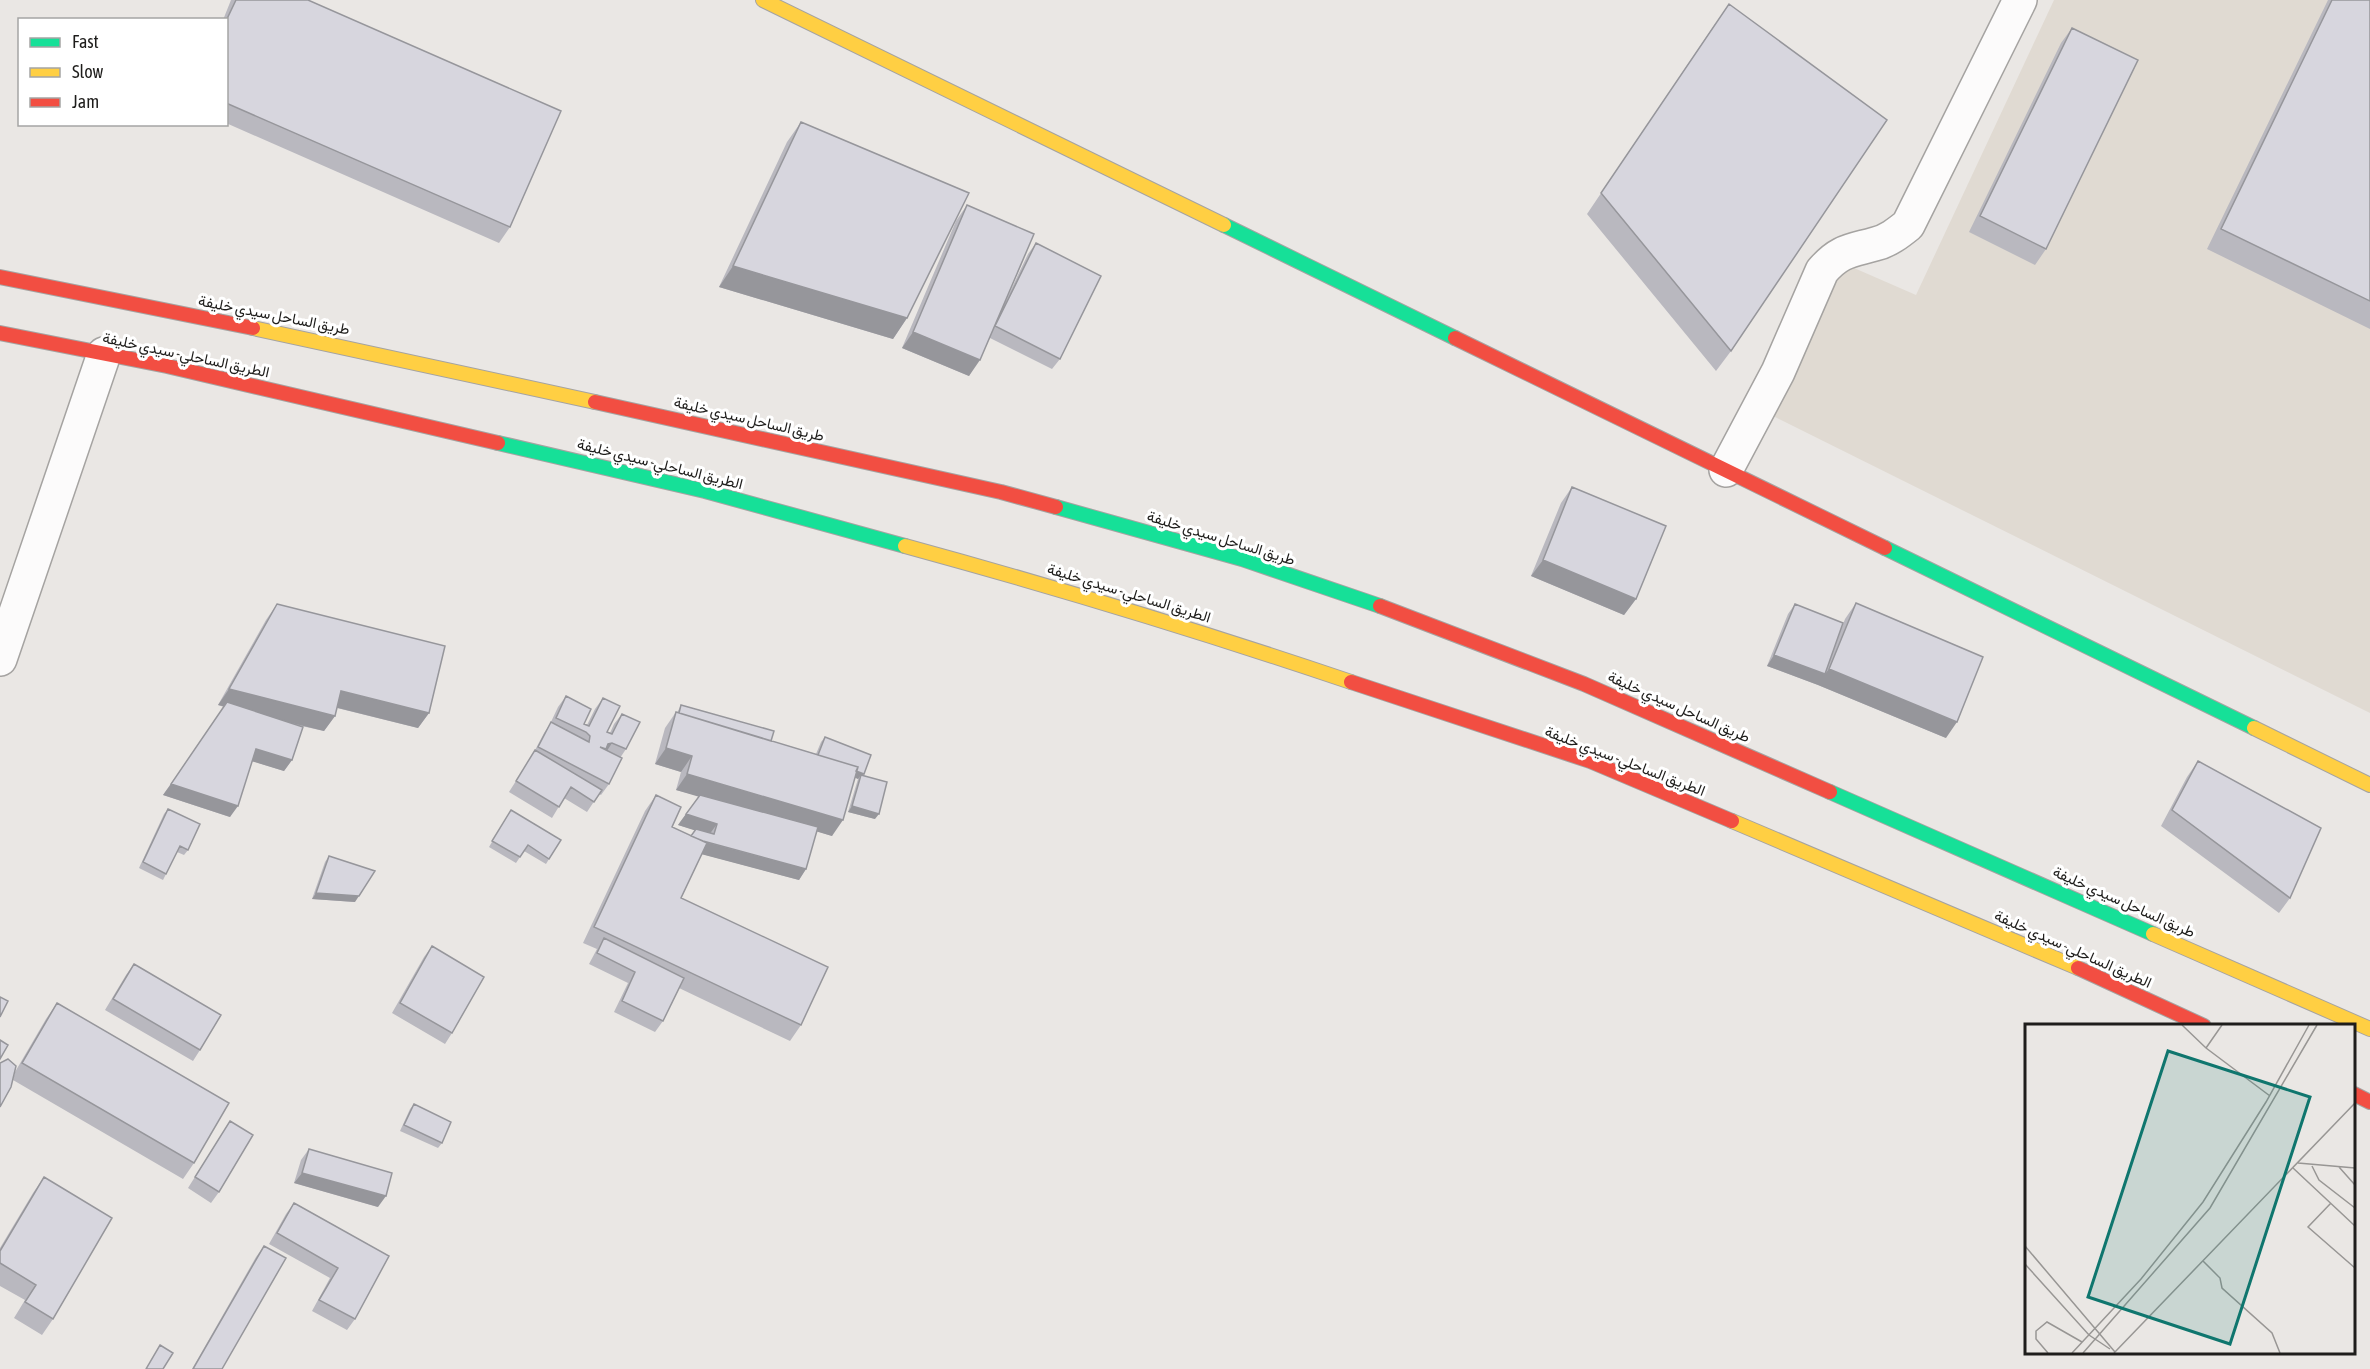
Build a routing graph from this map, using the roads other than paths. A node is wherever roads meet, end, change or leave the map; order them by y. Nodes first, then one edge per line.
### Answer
1 (763, 0) edge
2 (2020, 0) edge
3 (0, 277) edge
4 (0, 333) edge
5 (104, 354) junction
6 (1726, 470) junction
7 (0, 659) edge
8 (2370, 785) edge
9 (2200, 1024) edge
10 (2370, 1029) edge
11 (2355, 1094) edge
12 (2370, 1101) edge

1 - 6 main road
2 - 6 street
3 - 10 main road, طريق الساحل سيدي خليفة
4 - 5 main road, الطريق الساحلي- سيدي خليفة
5 - 7 street
5 - 9 main road, الطريق الساحلي- سيدي خليفة
6 - 8 main road
11 - 12 main road

